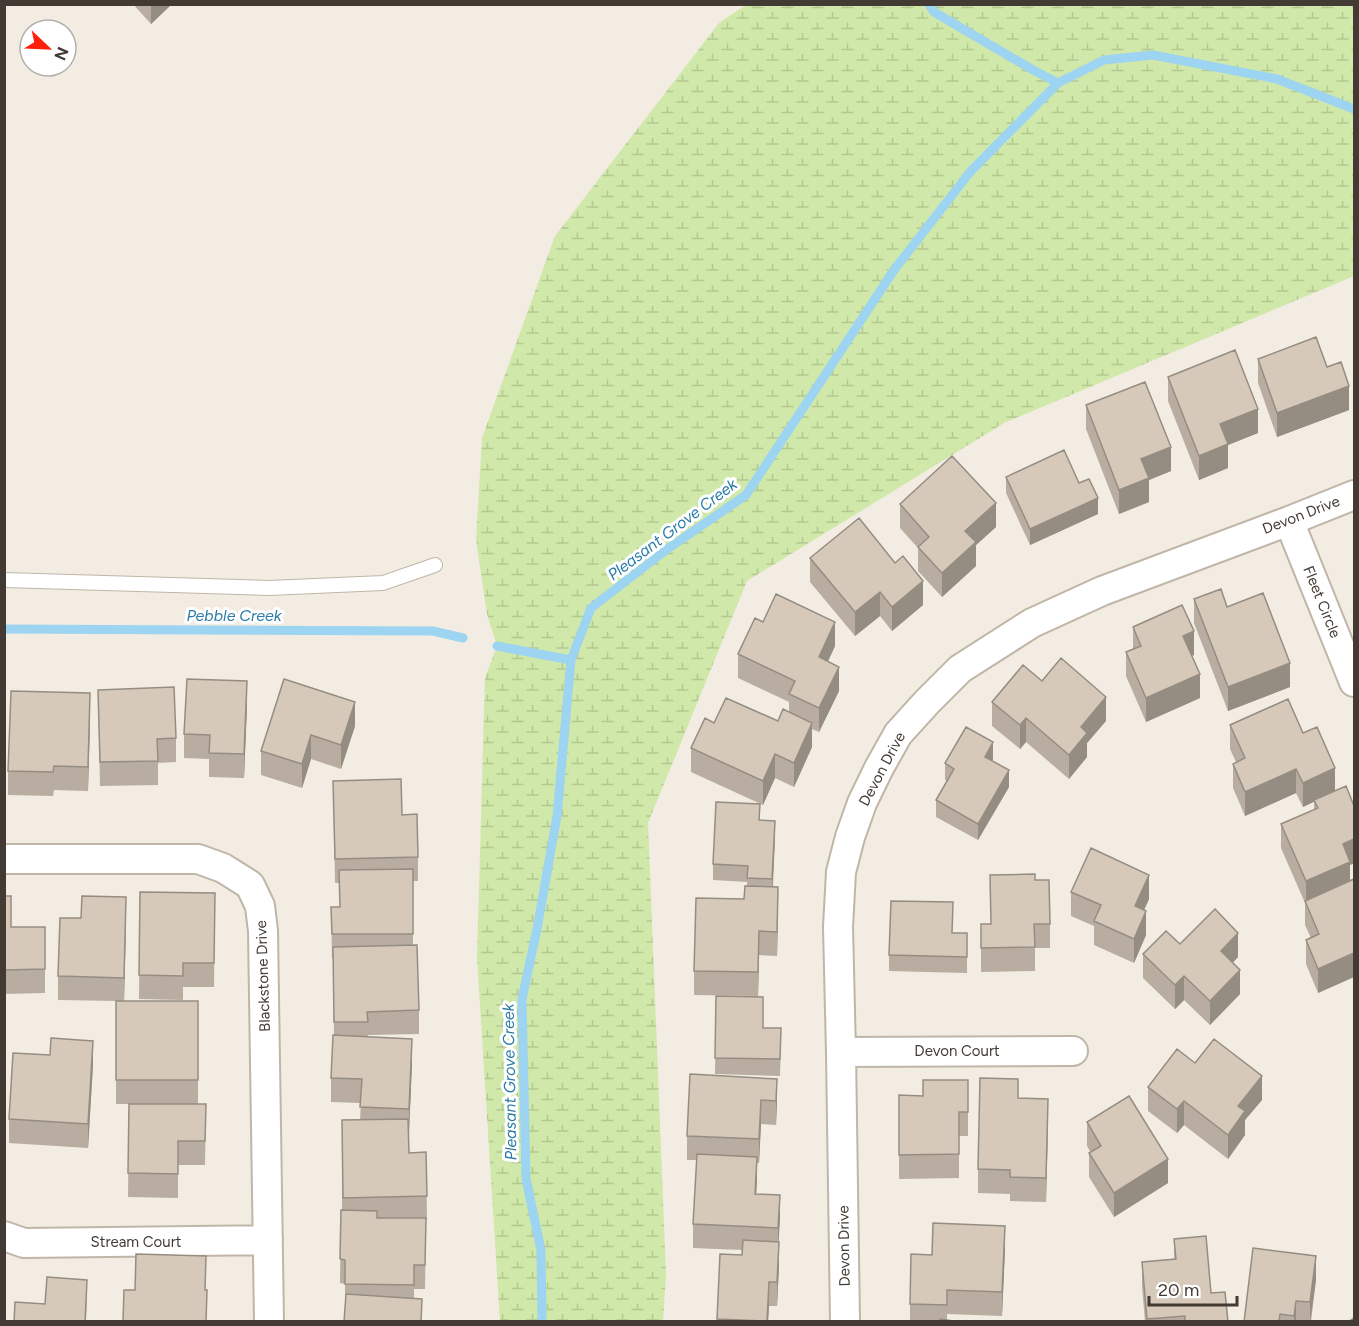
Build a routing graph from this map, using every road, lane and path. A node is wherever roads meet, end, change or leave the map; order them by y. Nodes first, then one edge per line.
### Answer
1 (1354, 495) edge
2 (1289, 521) junction
3 (435, 565) dead end
4 (4, 580) edge
5 (1354, 682) edge
6 (4, 859) edge
7 (1073, 1051) dead end
8 (841, 1052) junction
9 (4, 1236) edge
10 (268, 1240) junction
11 (269, 1322) edge
12 (845, 1322) edge

1 - 2 street, Devon Drive
2 - 5 street, Fleet Circle
2 - 8 street, Devon Drive
3 - 4 lane
6 - 10 street, Blackstone Drive
7 - 8 street, Devon Court
8 - 12 street, Devon Drive
9 - 10 street, Stream Court
10 - 11 street, Blackstone Drive

